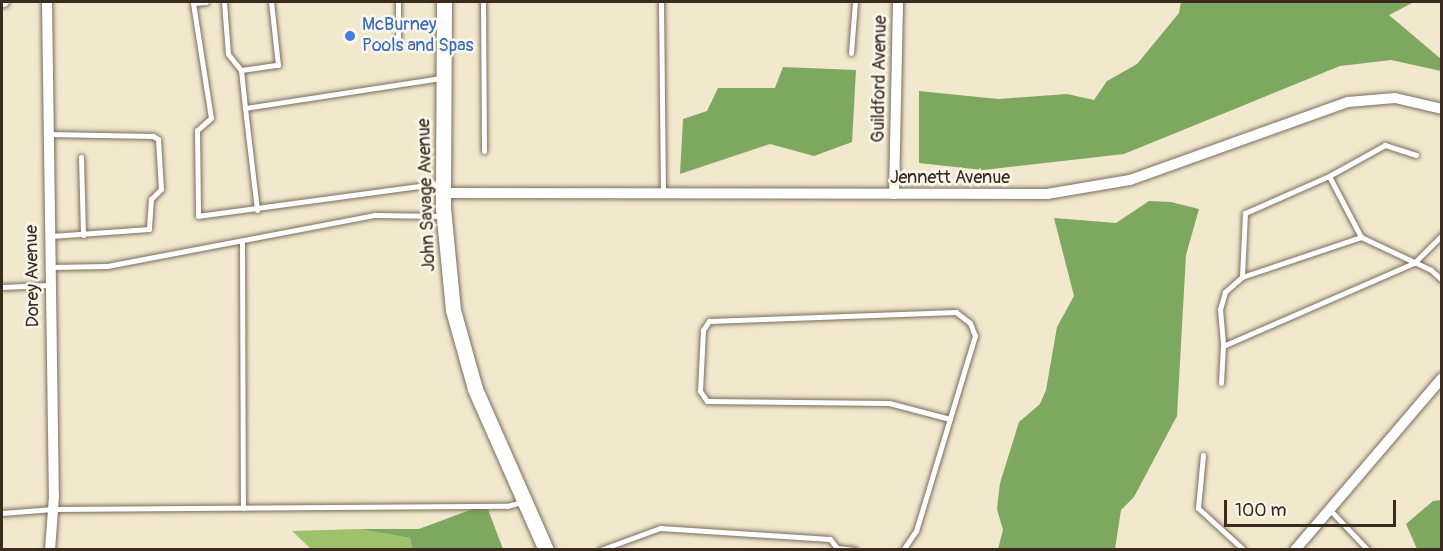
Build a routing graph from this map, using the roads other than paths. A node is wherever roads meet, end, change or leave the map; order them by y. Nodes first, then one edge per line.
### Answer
1 (47, 2) edge
2 (206, 2) edge
3 (224, 2) edge
4 (272, 2) edge
5 (398, 2) edge
6 (444, 2) edge
7 (483, 2) edge
8 (661, 2) edge
9 (855, 2) edge
10 (898, 2) edge
11 (398, 45) dead end
12 (851, 53) dead end
13 (241, 70) junction
14 (444, 78) junction
15 (245, 108) junction
16 (1442, 109) edge
17 (48, 134) junction
18 (484, 150) dead end
19 (1416, 155) dead end
20 (81, 157) dead end
21 (1329, 176) junction
22 (443, 188) junction
23 (663, 194) junction
24 (894, 194) junction
25 (257, 210) junction
26 (443, 216) junction
27 (1442, 234) edge
28 (82, 235) junction
29 (49, 236) junction
30 (1361, 237) junction
31 (242, 243) junction
32 (1414, 263) junction
33 (49, 267) junction
34 (1242, 277) junction
35 (1442, 280) edge
36 (49, 285) junction
37 (2, 287) edge
38 (1223, 346) junction
39 (1442, 378) edge
40 (1221, 383) dead end
41 (950, 419) junction
42 (1203, 455) dead end
43 (527, 501) junction
44 (243, 508) junction
45 (53, 509) junction
46 (1330, 510) junction
47 (2, 513) edge
48 (50, 549) edge
49 (546, 549) edge
50 (600, 549) edge
51 (855, 549) edge
52 (903, 549) edge
53 (1244, 549) edge
54 (1295, 549) edge
55 (1368, 549) edge

1 - 17 street, Dorey Avenue
2 - 25 lane
3 - 13 lane
4 - 13 lane
5 - 11 lane
6 - 14 main road, John Savage Avenue
7 - 18 lane
8 - 23 lane
9 - 12 lane
10 - 24 street, Guildford Avenue
13 - 15 lane
14 - 15 lane
14 - 22 main road, John Savage Avenue
15 - 25 lane
16 - 24 street, Jennett Avenue
17 - 28 lane
17 - 29 street, Dorey Avenue
19 - 21 lane
20 - 28 lane
21 - 30 lane
21 - 34 lane
22 - 23 street, Jennett Avenue
22 - 25 lane
22 - 26 main road, John Savage Avenue
23 - 24 street, Jennett Avenue
26 - 31 lane
26 - 43 main road, John Savage Avenue
27 - 32 lane
28 - 29 lane
29 - 33 street, Dorey Avenue
30 - 32 lane
30 - 34 lane
31 - 33 lane
31 - 44 lane
32 - 35 lane
32 - 38 lane
33 - 36 street, Dorey Avenue
34 - 38 lane
36 - 37 lane
36 - 45 street, Dorey Avenue
38 - 40 lane
39 - 46 street
41 - 41 lane
41 - 52 lane
42 - 53 lane
43 - 44 lane
43 - 49 main road, John Savage Avenue
44 - 45 lane
45 - 47 lane
45 - 48 street, Dorey Avenue
46 - 54 street
46 - 55 lane
50 - 51 lane

